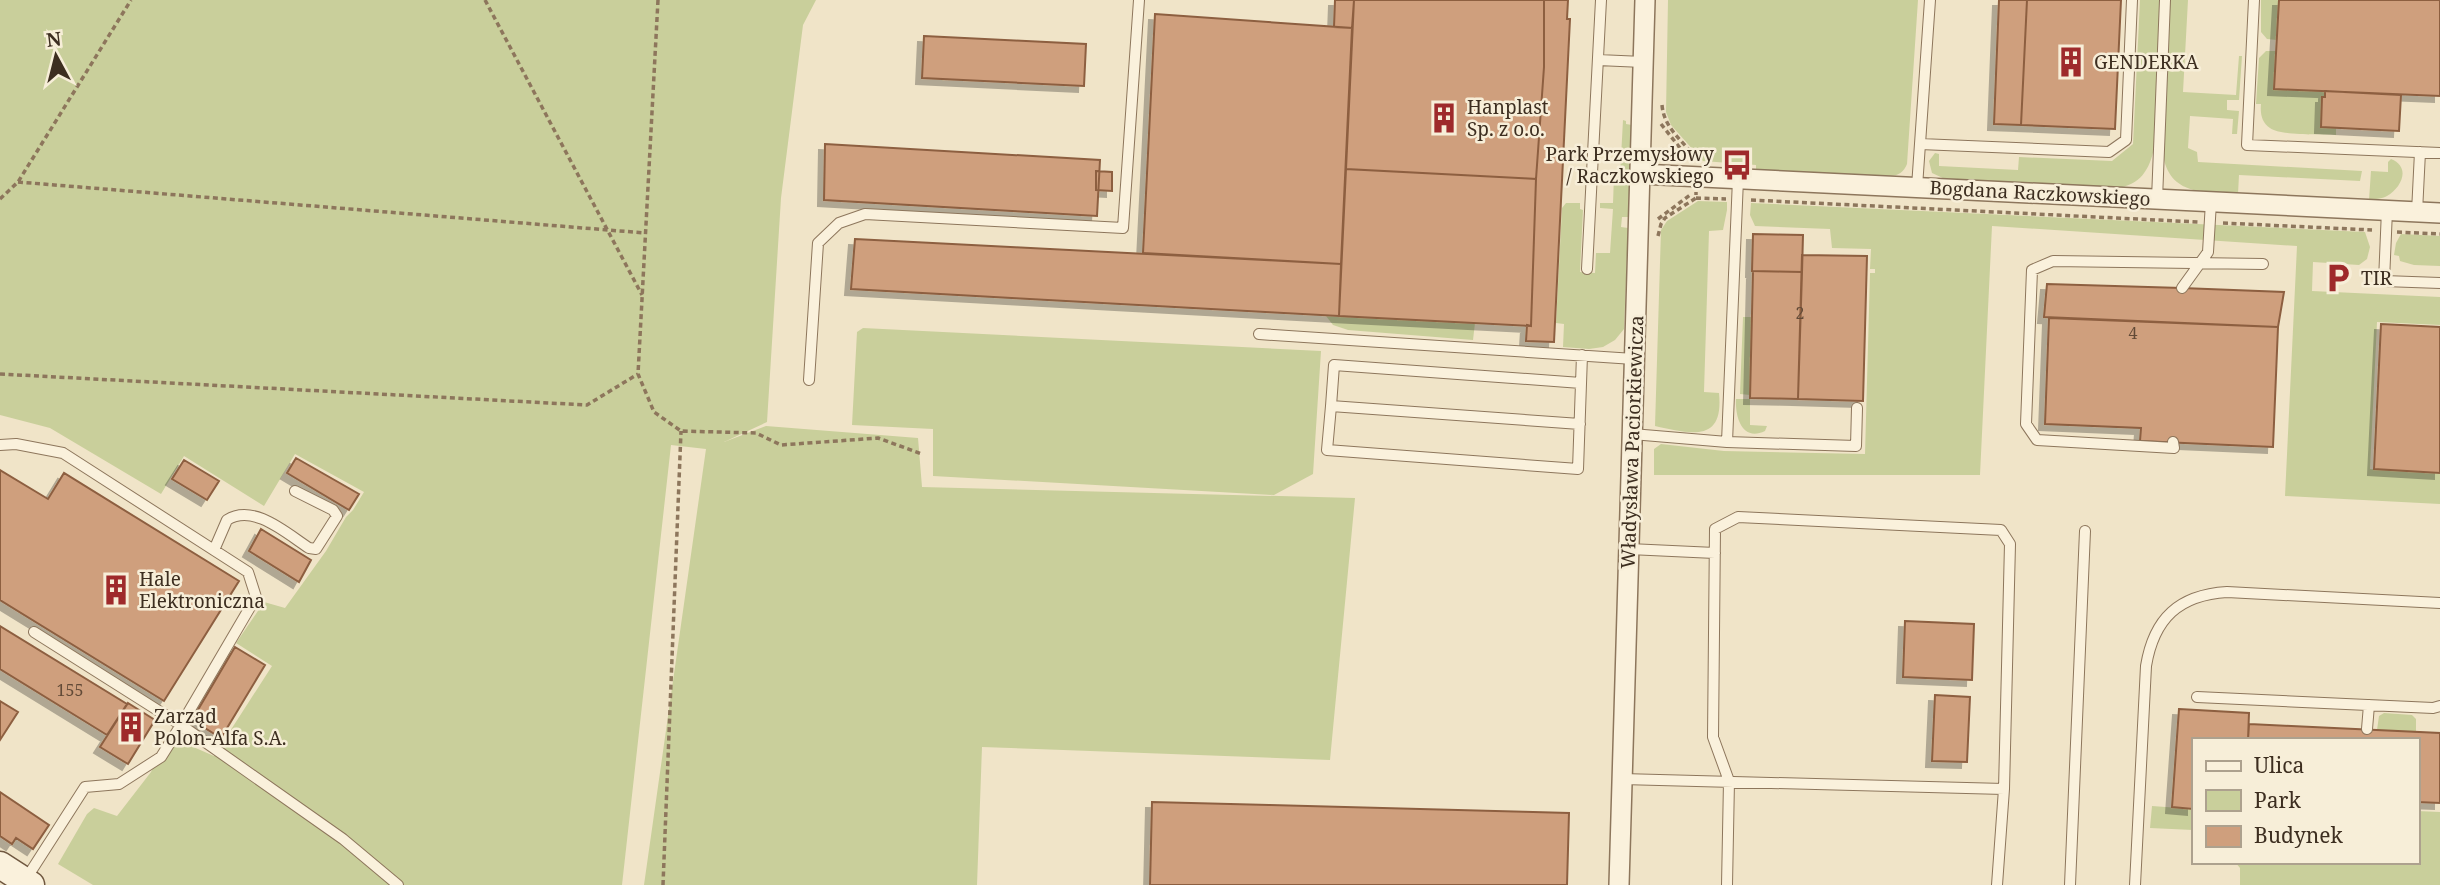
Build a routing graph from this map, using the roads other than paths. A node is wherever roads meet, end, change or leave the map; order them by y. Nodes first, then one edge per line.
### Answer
1 (1139, 0) edge
2 (1601, 0) edge
3 (1645, 0) edge
4 (1930, 0) edge
5 (2132, 0) edge
6 (2165, 0) edge
7 (2254, 0) edge
8 (1598, 60) junction
9 (1643, 62) junction
10 (1920, 145) junction
11 (2420, 152) junction
12 (2440, 153) edge
13 (1640, 174) junction
14 (1738, 179) junction
15 (1917, 187) junction
16 (2157, 199) junction
17 (2211, 202) junction
18 (2387, 210) junction
19 (2417, 212) junction
20 (2440, 213) edge
21 (2197, 264) junction
22 (2263, 264) dead end
23 (1587, 269) dead end
24 (2440, 283) edge
25 (2182, 288) dead end
26 (1259, 334) dead end
27 (1582, 355) junction
28 (1634, 359) junction
29 (809, 380) dead end
30 (1581, 383) junction
31 (1331, 406) junction
32 (1857, 408) dead end
33 (1580, 424) junction
34 (1632, 434) junction
35 (1727, 442) junction
36 (2173, 442) dead end
37 (0, 444) edge
38 (295, 491) dead end
39 (2085, 531) dead end
40 (1629, 549) junction
41 (214, 550) junction
42 (1715, 553) junction
43 (2440, 603) edge
44 (34, 632) dead end
45 (2197, 697) dead end
46 (2369, 705) junction
47 (2440, 706) edge
48 (181, 725) junction
49 (2368, 729) dead end
50 (1622, 779) junction
51 (1729, 781) junction
52 (2004, 789) junction
53 (0, 865) edge
54 (26, 884) edge
55 (398, 885) edge
56 (1619, 885) edge
57 (1727, 885) edge
58 (1997, 885) edge
59 (2070, 885) edge
60 (2134, 885) edge

1 - 29 lane
2 - 8 lane
3 - 9 street, Władysława Paciorkiewicza
4 - 10 lane
5 - 10 lane
6 - 16 lane
7 - 11 lane
8 - 9 lane
8 - 23 lane
9 - 13 street, Władysława Paciorkiewicza
10 - 15 lane
11 - 12 lane
11 - 19 lane
13 - 14 street, Bogdana Raczkowskiego
13 - 28 street, Władysława Paciorkiewicza
14 - 15 street, Bogdana Raczkowskiego
14 - 35 lane
15 - 16 street, Bogdana Raczkowskiego
16 - 17 street, Bogdana Raczkowskiego
17 - 18 street, Bogdana Raczkowskiego
17 - 21 lane
18 - 19 street, Bogdana Raczkowskiego
18 - 24 lane
19 - 20 street, Bogdana Raczkowskiego
21 - 22 lane
21 - 25 lane
21 - 36 lane
26 - 27 lane
27 - 28 lane
27 - 30 lane
28 - 34 street, Władysława Paciorkiewicza
30 - 31 lane
30 - 33 lane
31 - 33 lane
31 - 33 lane
32 - 35 lane
34 - 35 lane
34 - 40 street, Władysława Paciorkiewicza
37 - 41 lane
38 - 41 lane
39 - 59 lane
40 - 42 lane
40 - 50 street, Władysława Paciorkiewicza
41 - 48 lane
42 - 51 lane
42 - 52 lane
43 - 60 lane
44 - 48 lane
45 - 46 lane
46 - 47 lane
46 - 49 lane
48 - 54 lane
48 - 55 lane
50 - 51 lane
50 - 56 street, Władysława Paciorkiewicza
51 - 52 lane
51 - 57 lane
52 - 58 lane
53 - 54 street

